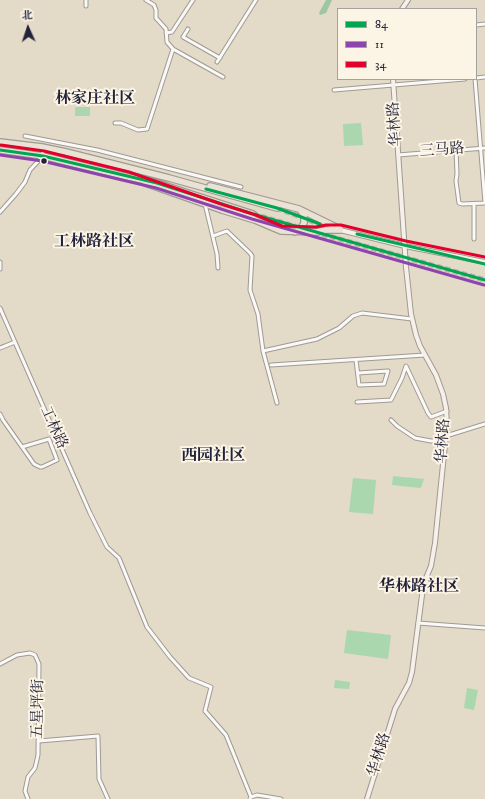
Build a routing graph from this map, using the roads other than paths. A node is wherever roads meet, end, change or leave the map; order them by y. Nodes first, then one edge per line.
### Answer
1 (86, 0) edge
2 (146, 0) edge
3 (193, 0) edge
4 (256, 0) edge
5 (86, 6) dead end
6 (188, 29) dead end
7 (166, 34) junction
8 (173, 49) junction
9 (220, 58) junction
10 (217, 62) dead end
11 (223, 78) dead end
12 (393, 80) edge
13 (455, 80) edge
14 (476, 80) edge
15 (393, 86) junction
16 (334, 90) dead end
17 (115, 123) dead end
18 (25, 136) dead end
19 (0, 142) edge
20 (42, 147) junction
21 (480, 148) junction
22 (485, 148) edge
23 (0, 150) edge
24 (456, 150) junction
25 (398, 155) junction
26 (43, 156) junction
27 (128, 177) junction
28 (169, 178) junction
29 (224, 182) junction
30 (241, 187) dead end
31 (222, 189) junction
32 (485, 203) edge
33 (205, 204) junction
34 (474, 204) junction
35 (277, 208) tunnel mouth
36 (299, 209) junction
37 (0, 212) edge
38 (253, 214) tunnel mouth
39 (340, 230) junction
40 (292, 232) junction
41 (214, 236) junction
42 (474, 239) dead end
43 (405, 246) junction
44 (0, 262) edge
45 (485, 262) edge
46 (218, 268) dead end
47 (0, 269) edge
48 (0, 308) edge
49 (412, 318) junction
50 (15, 342) junction
51 (0, 348) edge
52 (263, 351) junction
53 (424, 355) junction
54 (356, 360) junction
55 (271, 365) dead end
56 (358, 373) junction
57 (357, 402) dead end
58 (277, 403) dead end
59 (447, 411) junction
60 (0, 414) edge
61 (391, 420) dead end
62 (1, 421) edge
63 (483, 425) edge
64 (485, 429) edge
65 (446, 438) junction
66 (22, 447) junction
67 (418, 623) junction
68 (485, 628) edge
69 (0, 664) edge
70 (39, 741) junction
71 (251, 798) edge
72 (28, 799) edge
73 (108, 799) edge
74 (281, 799) edge
75 (367, 799) edge

1 - 5 street
2 - 7 street
3 - 7 street
4 - 9 street
6 - 9 street
7 - 8 street
8 - 11 street
8 - 17 street
9 - 10 street
12 - 15 street, 华林路
13 - 15 street
14 - 21 street
15 - 16 street
15 - 25 street, 华林路
18 - 29 street
19 - 20 highway
20 - 26 street
20 - 28 highway
21 - 22 street, 三马路
21 - 24 street, 三马路
21 - 32 street
23 - 26 highway
24 - 25 street, 三马路
24 - 34 street
25 - 43 street, 华林路
26 - 27 highway
26 - 37 street
27 - 33 highway
27 - 38 highway
28 - 31 highway
28 - 35 highway
29 - 30 street
29 - 31 street
31 - 36 highway
32 - 34 street
33 - 40 highway
33 - 41 street
34 - 42 street
36 - 39 highway
36 - 40 highway
39 - 40 highway
39 - 43 street
41 - 46 street
41 - 52 street
43 - 45 street
43 - 49 street, 华林路
44 - 47 street
48 - 50 street, 工林路
49 - 52 street
49 - 53 street, 华林路
50 - 51 street
50 - 71 street, 工林路
52 - 58 street
53 - 54 street
53 - 59 street, 华林路
54 - 55 street
54 - 56 street
56 - 56 street
57 - 59 street
59 - 65 street, 华林路
60 - 62 street
61 - 65 street
62 - 66 street
63 - 64 street
63 - 65 street
65 - 67 street, 华林路
66 - 66 street
67 - 68 street
67 - 75 street, 华林路
69 - 70 street, 五星坪街
70 - 72 street, 五星坪街
70 - 73 street
71 - 74 street

